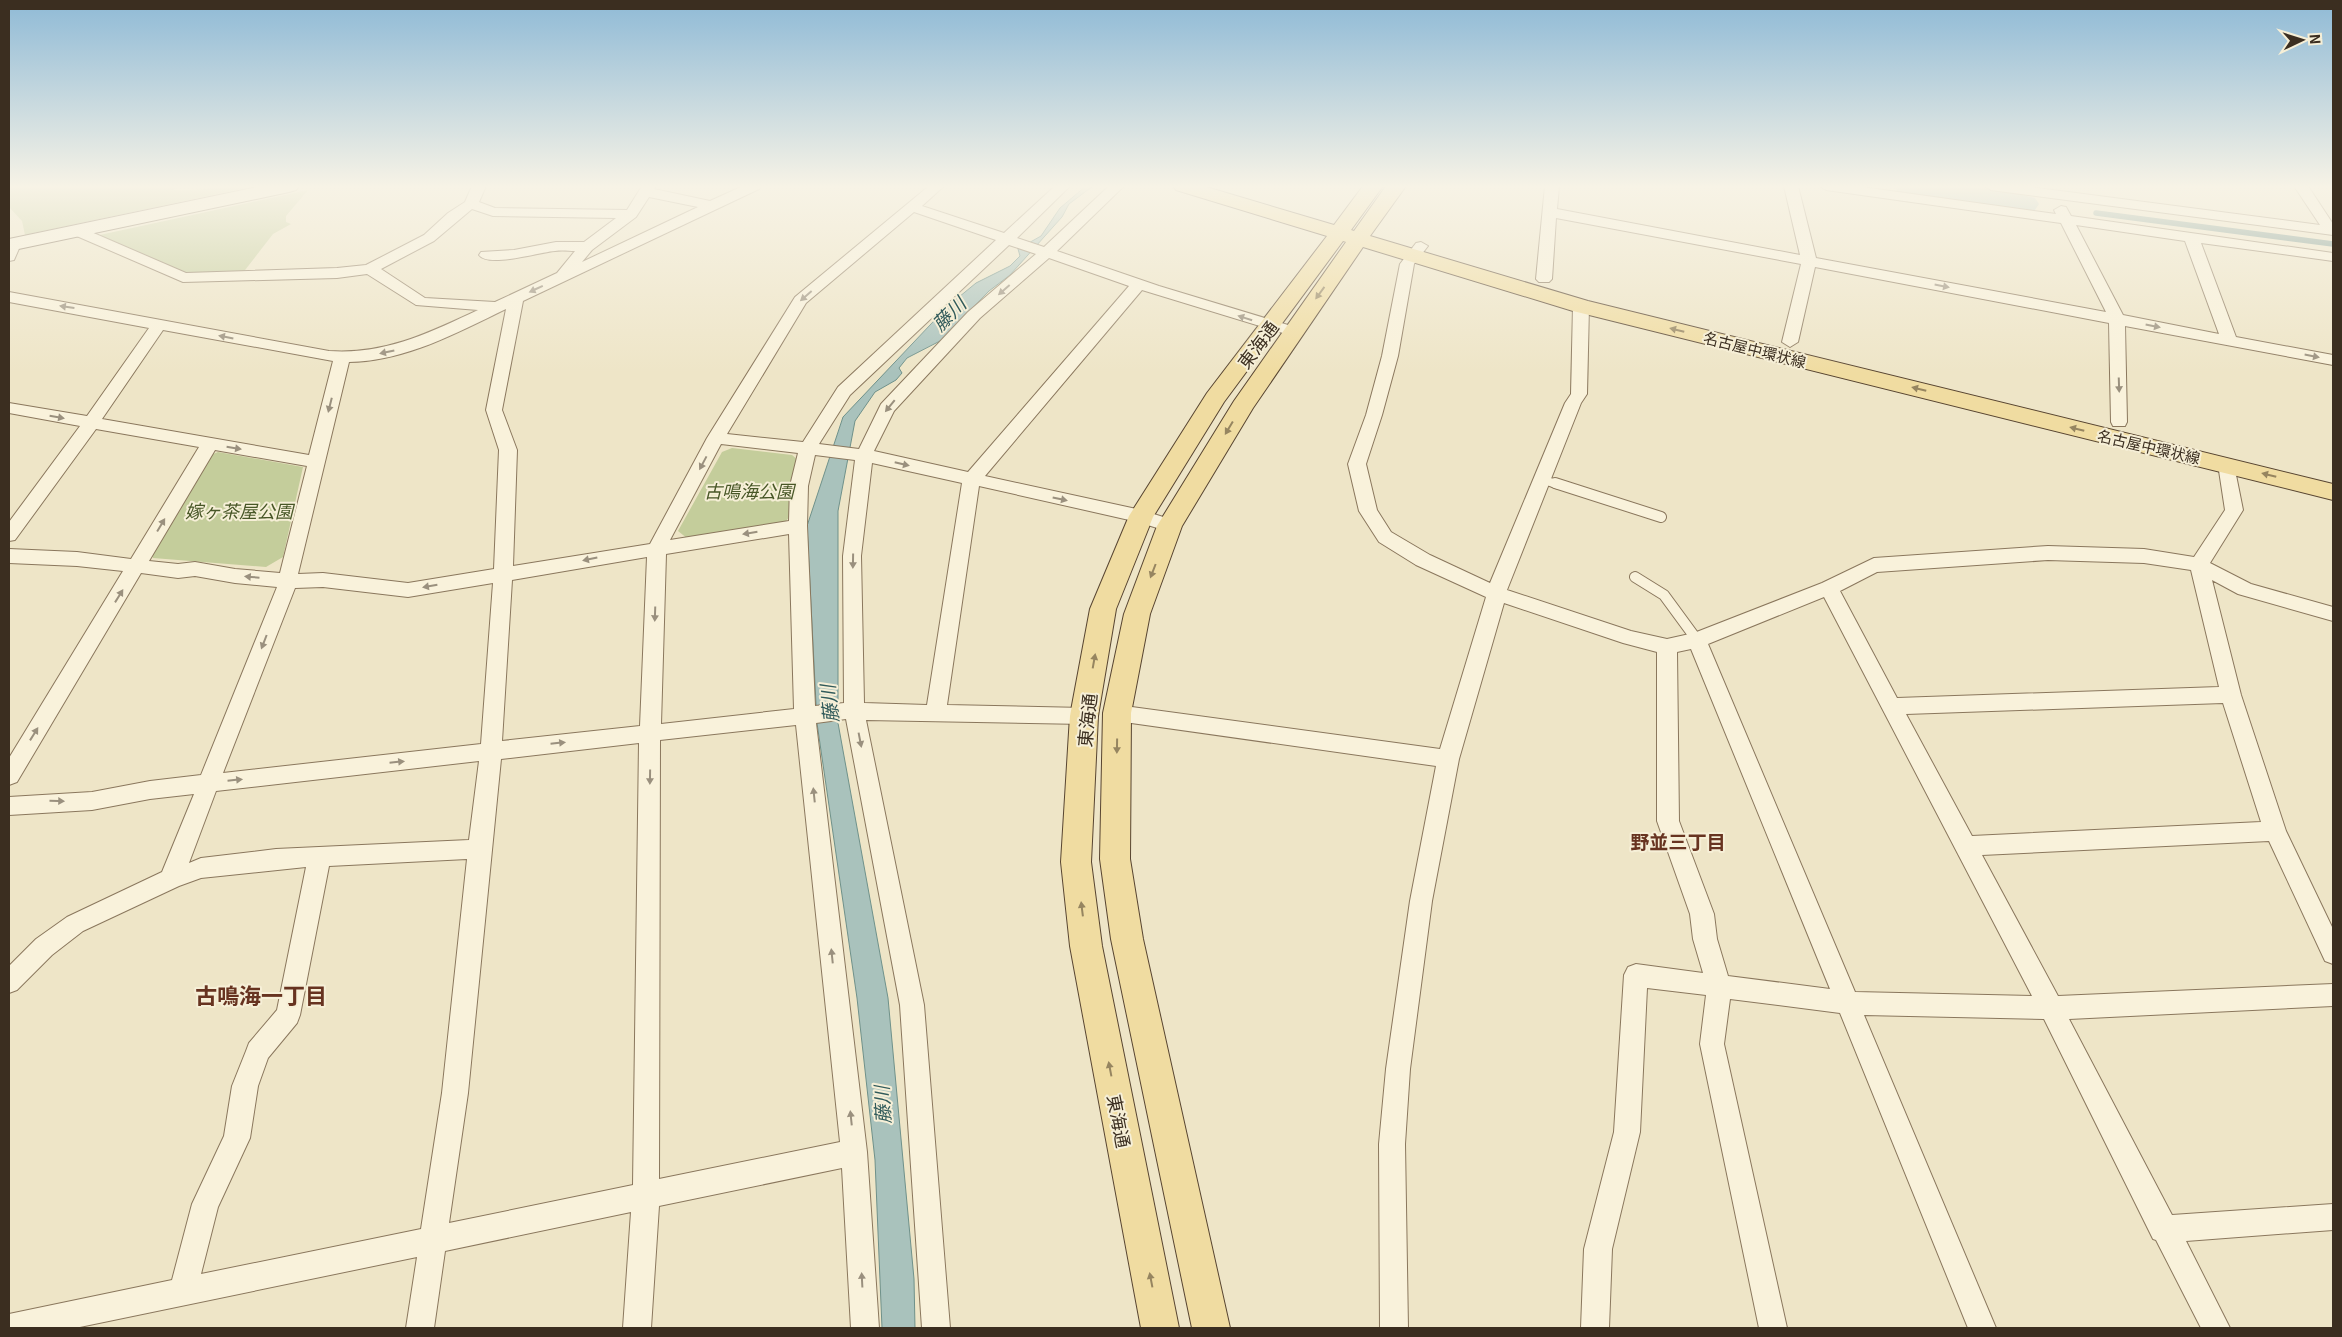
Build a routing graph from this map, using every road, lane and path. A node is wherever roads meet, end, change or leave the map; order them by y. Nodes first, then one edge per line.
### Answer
1 (117, 248) edge
2 (411, 248) edge
3 (542, 248) edge
4 (587, 248) edge
5 (612, 248) edge
6 (623, 248) edge
7 (862, 248) edge
8 (1000, 248) edge
9 (1039, 248) edge
10 (1339, 248) edge
11 (1409, 248) edge
12 (1547, 248) edge
13 (1742, 248) edge
14 (1806, 248) edge
15 (2081, 248) edge
16 (2196, 248) edge
17 (2275, 248) edge
18 (620, 250) junction
19 (1044, 250) junction
20 (1417, 251) junction
21 (486, 255) dead end
22 (2333, 257) edge
23 (1809, 261) junction
24 (370, 269) junction
25 (558, 279) junction
26 (1544, 279) junction
27 (1140, 283) junction
28 (9, 297) edge
29 (516, 299) junction
30 (1581, 306) junction
31 (499, 307) junction
32 (2117, 319) junction
33 (159, 324) junction
34 (1282, 329) junction
35 (2230, 341) junction
36 (1790, 342) junction
37 (342, 357) junction
38 (2333, 360) edge
39 (9, 408) edge
40 (2119, 422) junction
41 (92, 423) junction
42 (716, 438) junction
43 (210, 444) junction
44 (812, 450) junction
45 (859, 455) junction
46 (316, 462) junction
47 (2227, 464) junction
48 (2333, 476) edge
49 (1541, 479) junction
50 (971, 480) junction
51 (2333, 492) edge
52 (1141, 516) junction
53 (1661, 517) dead end
54 (798, 526) junction
55 (1170, 526) junction
56 (9, 535) edge
57 (657, 547) junction
58 (9, 556) edge
59 (2199, 565) junction
60 (136, 567) junction
61 (503, 575) junction
62 (1635, 577) dead end
63 (288, 580) junction
64 (1829, 588) junction
65 (1496, 594) junction
66 (2333, 614) edge
67 (1697, 640) junction
68 (1667, 647) junction
69 (2231, 695) junction
70 (1891, 706) junction
71 (850, 711) junction
72 (936, 712) junction
73 (1117, 713) junction
74 (809, 716) junction
75 (1084, 716) junction
76 (650, 733) junction
77 (491, 751) junction
78 (1448, 759) junction
79 (9, 776) edge
80 (208, 783) junction
81 (9, 806) edge
82 (2274, 831) junction
83 (1966, 846) junction
84 (479, 849) junction
85 (319, 857) junction
86 (171, 879) junction
87 (2333, 953) edge
88 (9, 982) edge
89 (1719, 986) junction
90 (2333, 995) edge
91 (1847, 1003) junction
92 (2051, 1008) junction
93 (854, 1152) junction
94 (646, 1194) junction
95 (2333, 1217) edge
96 (2163, 1229) junction
97 (433, 1240) junction
98 (183, 1291) junction
99 (9, 1328) edge
100 (420, 1328) edge
101 (637, 1328) edge
102 (865, 1328) edge
103 (936, 1328) edge
104 (1160, 1328) edge
105 (1211, 1328) edge
106 (1394, 1328) edge
107 (1595, 1328) edge
108 (1773, 1328) edge
109 (1982, 1328) edge
110 (2216, 1328) edge

1 - 24 street
2 - 24 street
3 - 21 street
4 - 25 street
5 - 18 street
6 - 18 street
7 -> 42 street
8 - 44 street
9 - 19 street
10 - 34 main road, 東海通
11 - 20 main road, 名古屋中環状線
12 - 26 street
13 - 23 street
14 - 23 street
15 - 32 street
16 - 35 street
17 - 22 street
18 - 25 street
19 - 27 street
19 -> 45 street
20 - 26 main road, 名古屋中環状線
20 - 30 main road, 名古屋中環状線
20 - 65 street
23 -> 32 street
23 - 36 street
24 - 31 street
25 -> 29 street
26 - 36 main road, 名古屋中環状線
34 -> 27 street
27 - 50 street
33 -> 28 street
29 - 31 street
29 - 61 street
47 -> 30 main road, 名古屋中環状線
30 - 49 street
31 -> 37 street
32 -> 35 street
32 -> 40 street
37 -> 33 street
33 - 41 street
34 - 52 main road, 東海通
34 -> 55 main road, 東海通
35 -> 38 street
36 - 40 main road, 名古屋中環状線
37 -> 46 street
39 -> 41 street
40 - 48 main road, 名古屋中環状線
41 - 43 street
41 - 56 street
42 - 44 street
42 -> 57 street
43 -> 46 street
60 -> 43 street
44 - 45 street
44 - 54 street
45 -> 50 street
45 -> 71 street
46 - 63 street
51 -> 47 main road, 名古屋中環状線
47 - 59 street
49 - 53 lane
49 - 65 street
50 -> 52 street
50 - 72 street
52 - 55 street
75 -> 52 main road, 東海通
54 -> 57 street
54 - 74 street
55 -> 73 main road, 東海通
57 -> 61 street
57 -> 76 street
58 - 60 street
59 - 64 street
59 - 66 street
59 - 69 street
63 -> 60 street
79 -> 60 street
61 -> 63 street
61 - 77 street
62 - 67 lane
63 -> 80 street
64 - 67 street
64 - 70 street
65 - 68 street
65 - 78 street
67 - 68 street
67 - 91 street
68 - 89 street
69 - 70 street
69 - 82 street
70 - 83 street
71 - 72 street
71 - 74 street
71 -> 103 street
72 - 75 street
73 - 78 street
73 -> 105 main road, 東海通
74 - 76 street
93 -> 74 street
104 -> 75 main road, 東海通
77 -> 76 street
76 -> 94 street
80 -> 77 street
77 - 84 street
78 - 106 street
81 -> 80 street
80 - 86 street
82 - 83 street
82 - 87 street
83 - 92 street
84 - 85 street
84 - 97 street
85 - 86 street
85 - 98 street
86 - 88 street
89 - 91 street
89 - 107 street
89 - 108 street
90 - 92 street
91 - 92 street
91 - 109 street
92 - 96 street
93 - 94 street
102 -> 93 street
94 - 97 street
94 - 101 street
95 - 96 street
96 - 110 street
97 - 98 street
97 - 100 street
98 - 99 street

